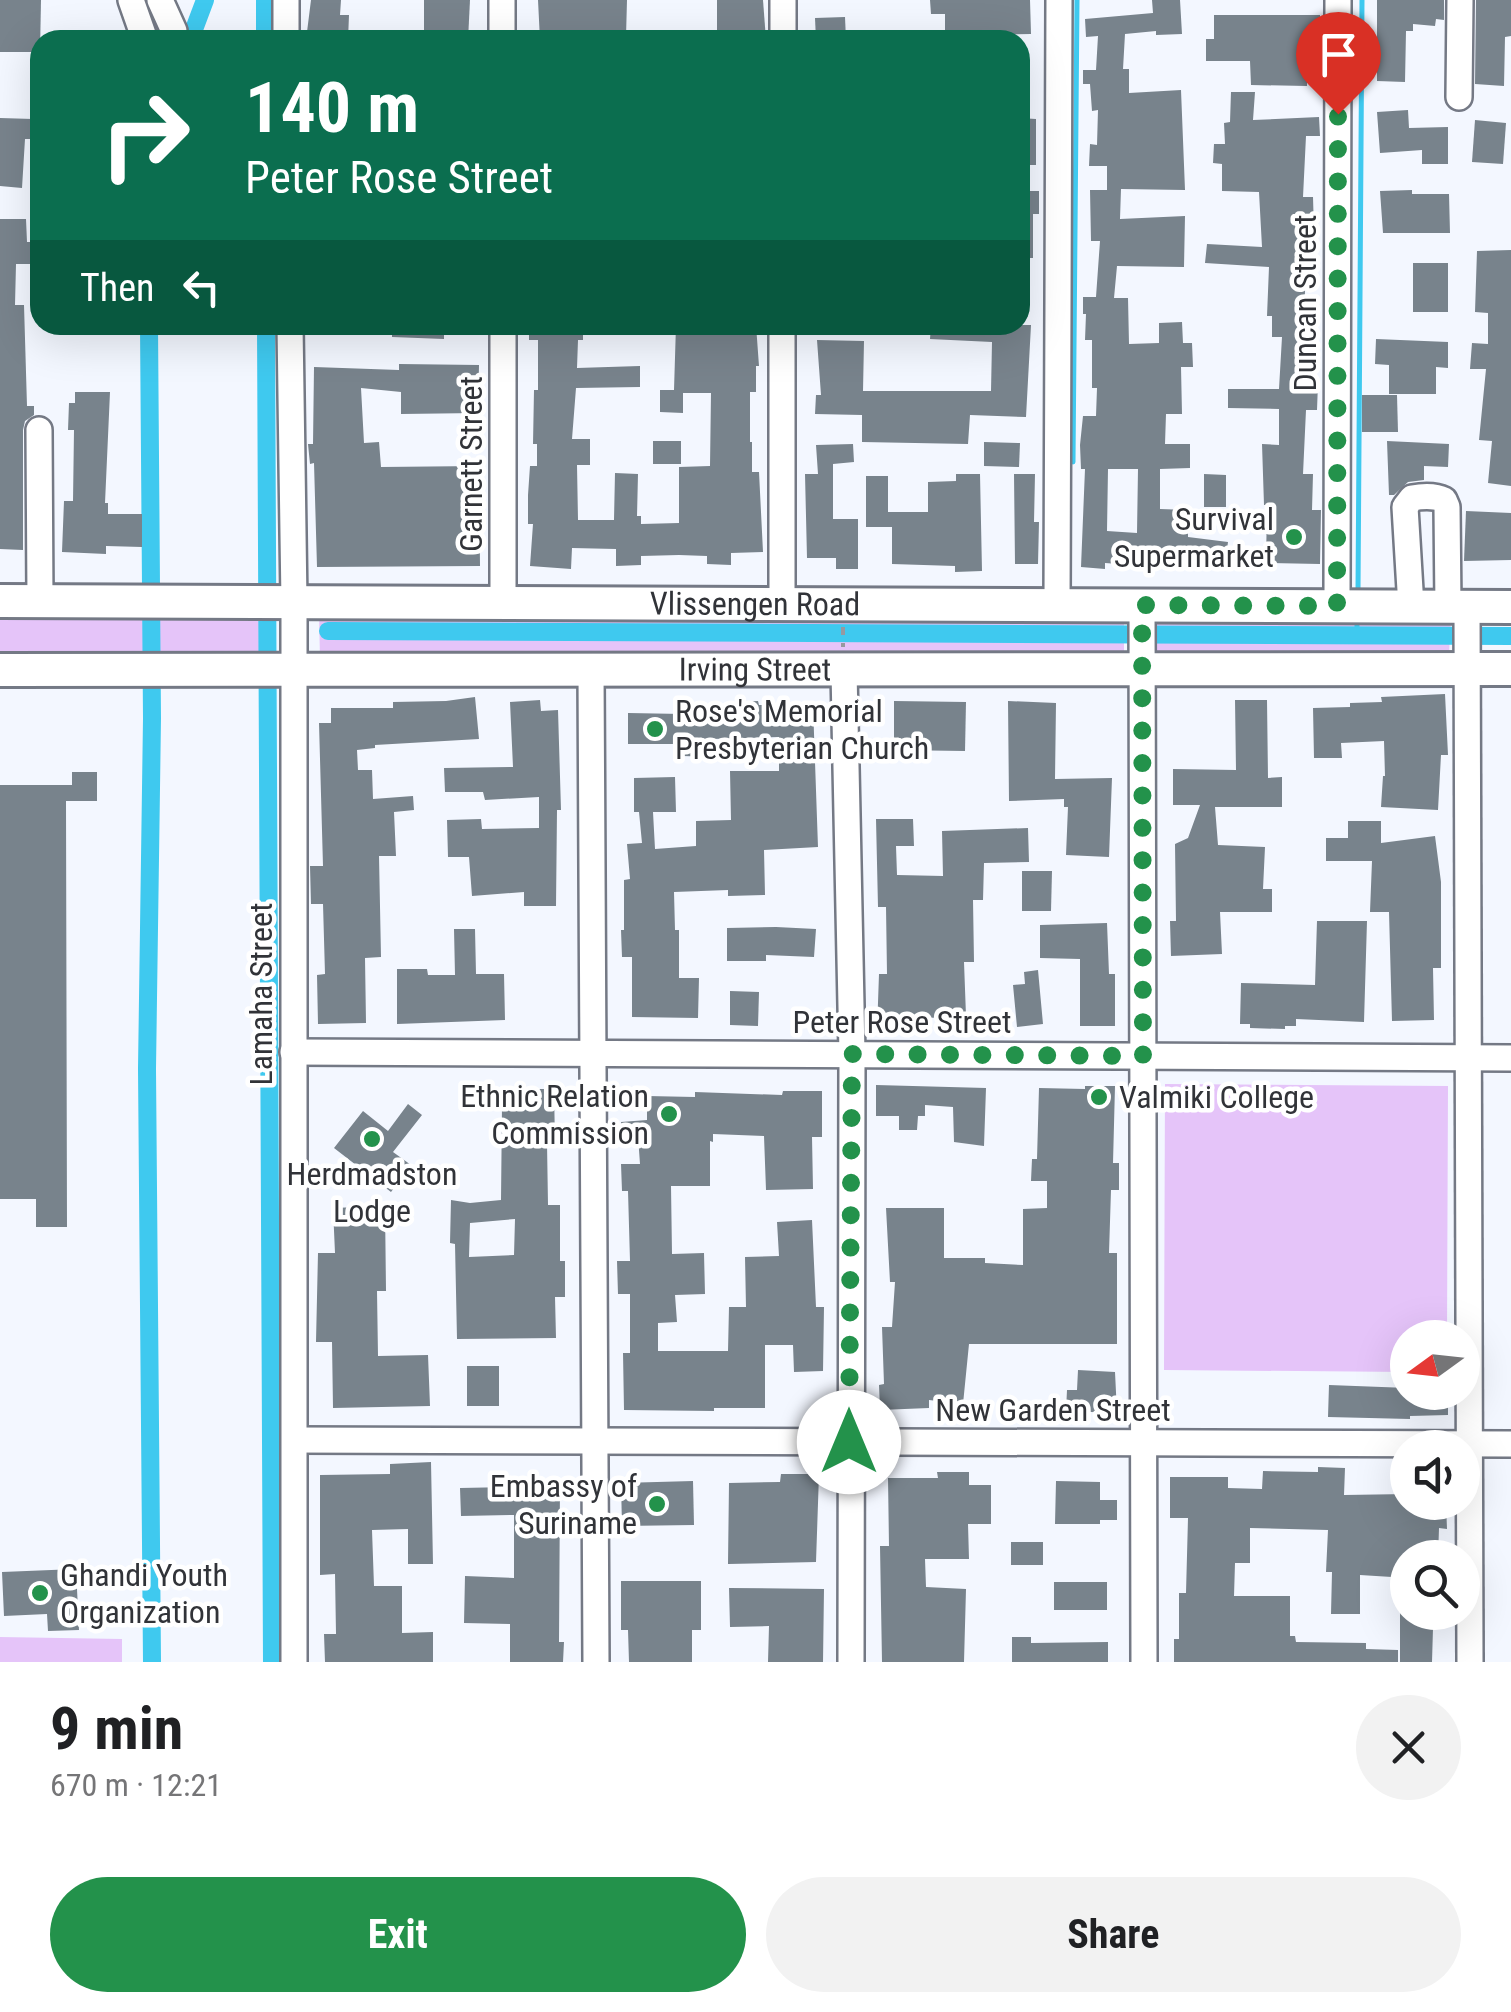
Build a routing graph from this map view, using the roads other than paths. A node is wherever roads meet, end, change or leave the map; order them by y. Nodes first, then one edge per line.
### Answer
1 (131, 0) edge
2 (160, 0) edge
3 (286, 0) edge
4 (502, 0) edge
5 (783, 0) edge
6 (1059, 0) edge
7 (1338, 0) edge
8 (1460, 0) edge
9 (142, 30) edge
10 (174, 30) edge
11 (286, 30) edge
12 (502, 30) edge
13 (782, 30) edge
14 (1459, 96) dead end
15 (290, 335) edge
16 (503, 335) edge
17 (782, 335) edge
18 (39, 430) dead end
19 (0, 601) edge
20 (40, 601) junction
21 (294, 602) junction
22 (504, 602) junction
23 (782, 603) junction
24 (1057, 606) junction
25 (1337, 606) junction
26 (1411, 607) junction
27 (1511, 607) edge
28 (1461, 613) junction
29 (1143, 614) junction
30 (1143, 661) junction
31 (1468, 661) junction
32 (844, 664) junction
33 (1511, 668) edge
34 (0, 670) edge
35 (276, 670) junction
36 (591, 671) junction
37 (293, 1052) junction
38 (593, 1053) junction
39 (852, 1054) junction
40 (1143, 1056) junction
41 (1468, 1058) junction
42 (1511, 1058) edge
43 (1470, 1430) edge
44 (295, 1440) junction
45 (595, 1441) junction
46 (849, 1442) junction
47 (1144, 1443) junction
48 (1390, 1444) edge
49 (1480, 1444) edge
50 (1511, 1444) edge
51 (1470, 1520) edge
52 (294, 1662) edge
53 (596, 1662) edge
54 (851, 1662) edge
55 (1144, 1662) edge
56 (1470, 1662) edge

1 - 9 street
2 - 10 street
3 - 11 street
4 - 12 street
5 - 13 street
6 - 24 street
7 - 25 street, Duncan Street
8 - 14 street
15 - 21 street, Lamaha Street
16 - 22 street, Garnett Street
17 - 23 street
18 - 20 street
19 - 20 main road, Vlissengen Road
20 - 21 main road, Vlissengen Road
21 - 22 main road, Vlissengen Road
21 - 35 street, Lamaha Street
22 - 23 main road, Vlissengen Road
23 - 24 main road, Vlissengen Road
24 - 29 main road, Vlissengen Road
25 - 26 main road, Vlissengen Road
25 - 29 main road, Vlissengen Road
26 - 28 main road, Vlissengen Road
26 - 28 street
27 - 28 main road, Vlissengen Road
28 - 31 street
29 - 30 street
30 - 31 main road, Irving Street
30 - 32 main road, Irving Street
30 - 40 street
31 - 33 main road, Irving Street
31 - 41 street
32 - 36 main road, Irving Street
32 - 39 street
34 - 35 main road, Irving Street
35 - 36 main road, Irving Street
35 - 37 street, Lamaha Street
36 - 38 street
37 - 38 street, Peter Rose Street
37 - 44 street, Lamaha Street
38 - 39 street, Peter Rose Street
38 - 45 street
39 - 40 street, Peter Rose Street
39 - 46 street
40 - 41 street, Peter Rose Street
40 - 47 street
41 - 42 street, Peter Rose Street
41 - 43 street
44 - 45 street, New Garden Street
44 - 52 street, Lamaha Street
45 - 46 street, New Garden Street
45 - 53 street
46 - 47 street, New Garden Street
46 - 54 street
47 - 48 street, New Garden Street
47 - 55 street
49 - 50 street, New Garden Street
51 - 56 street

